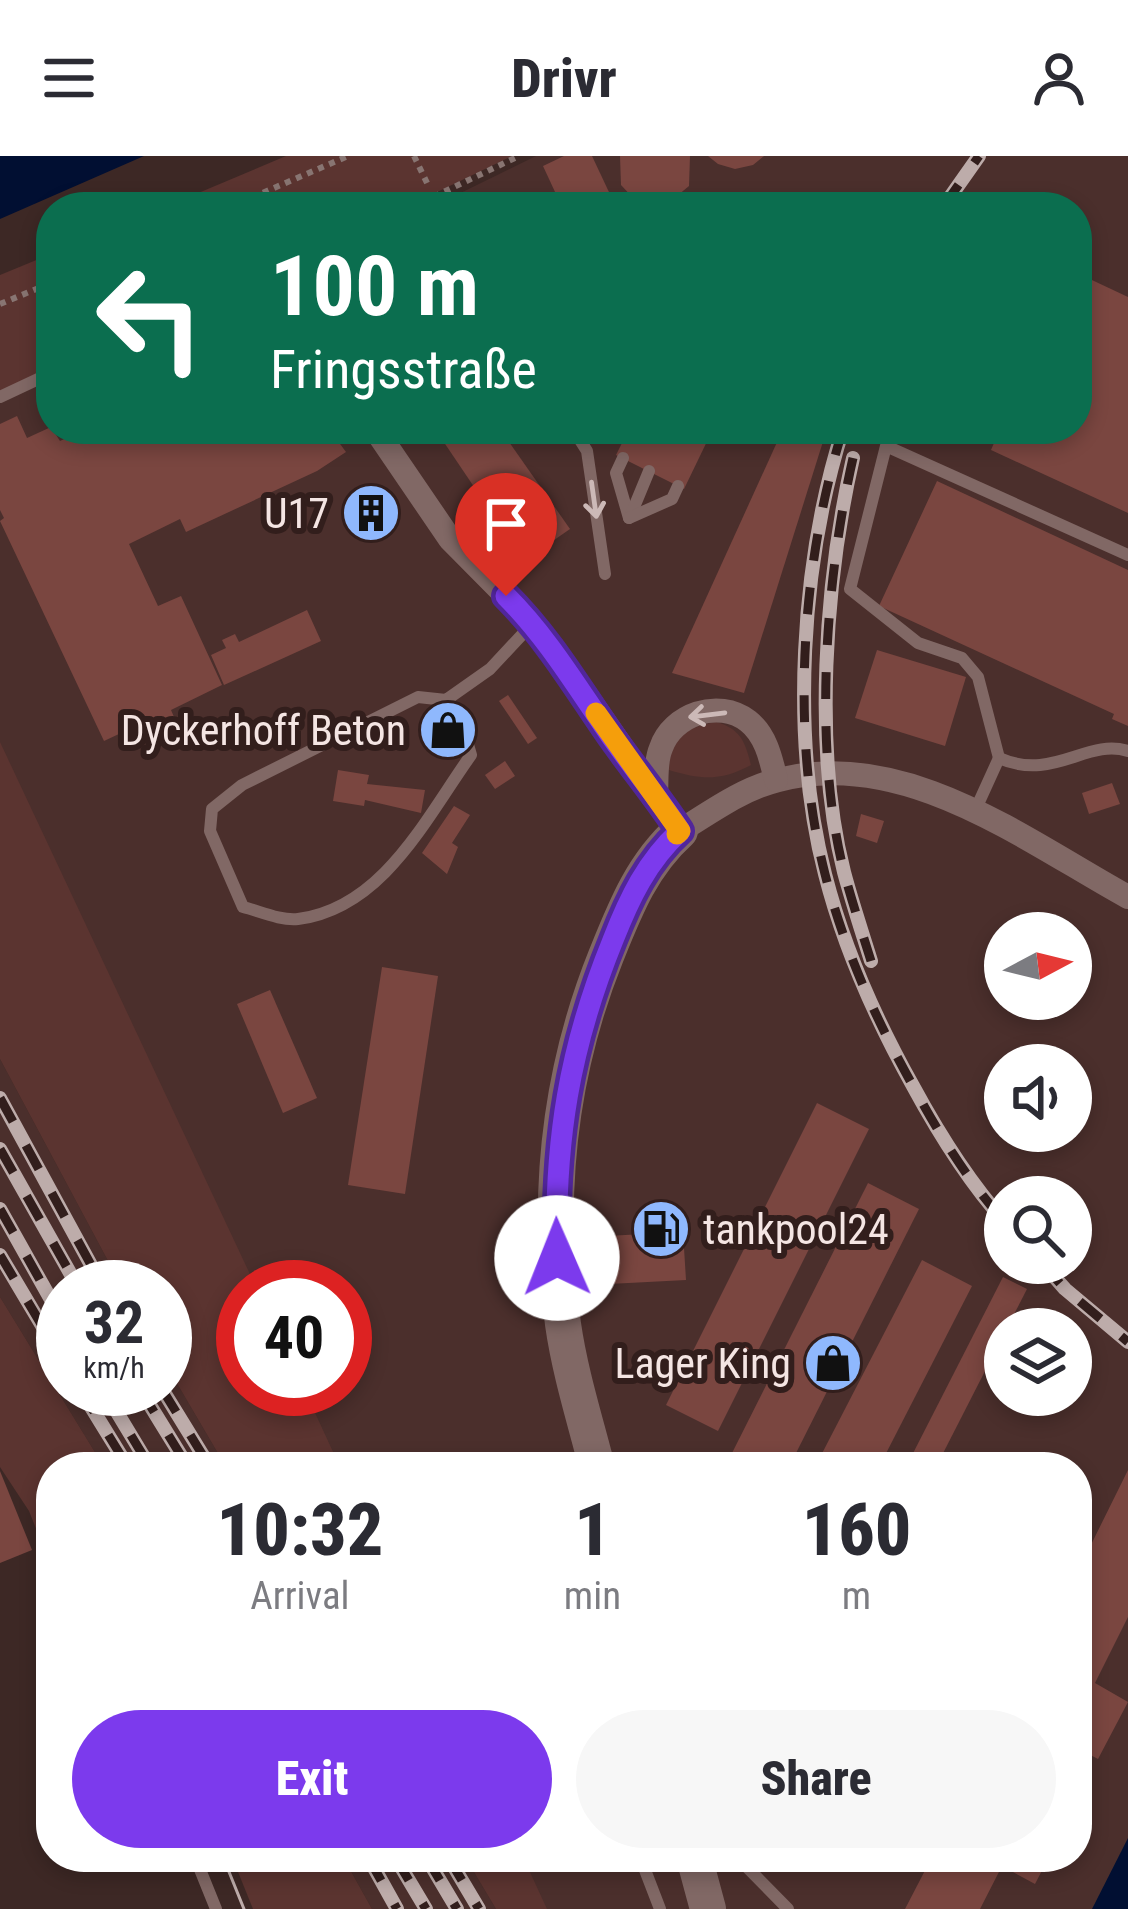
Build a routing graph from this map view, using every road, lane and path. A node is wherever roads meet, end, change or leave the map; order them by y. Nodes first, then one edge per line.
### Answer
1 (348, 156) edge
2 (414, 156) edge
3 (519, 156) edge
4 (428, 185) dead end
5 (265, 192) edge
6 (443, 192) edge
7 (36, 289) edge
8 (0, 304) edge
9 (36, 381) edge
10 (0, 397) edge
11 (385, 444) edge
12 (583, 444) edge
13 (623, 458) dead end
14 (649, 471) dead end
15 (678, 486) dead end
16 (629, 518) junction
17 (1128, 555) edge
18 (605, 574) dead end
19 (533, 623) junction
20 (446, 700) junction
21 (1128, 752) edge
22 (999, 758) junction
23 (776, 780) junction
24 (656, 795) junction
25 (974, 813) junction
26 (680, 831) junction
27 (1128, 897) edge
28 (593, 1452) edge
29 (201, 1872) edge
30 (646, 1872) edge
31 (698, 1872) edge
32 (752, 1872) edge
33 (216, 1909) edge
34 (660, 1909) edge
35 (708, 1909) edge
36 (788, 1909) edge

1 - 5 path
2 - 4 path
3 - 6 path
7 - 8 path
9 - 10 lane
11 - 19 street
12 -> 18 lane
13 - 16 lane
14 - 16 lane
15 - 16 lane
17 - 22 lane
19 - 20 lane
19 - 24 street
20 - 20 lane
21 - 22 lane
22 - 25 lane
23 -> 24 street
23 - 25 street
23 - 26 street
24 - 26 street
25 - 27 street
26 - 28 street
29 - 33 lane
30 - 34 lane
31 - 35 street
32 - 36 lane

